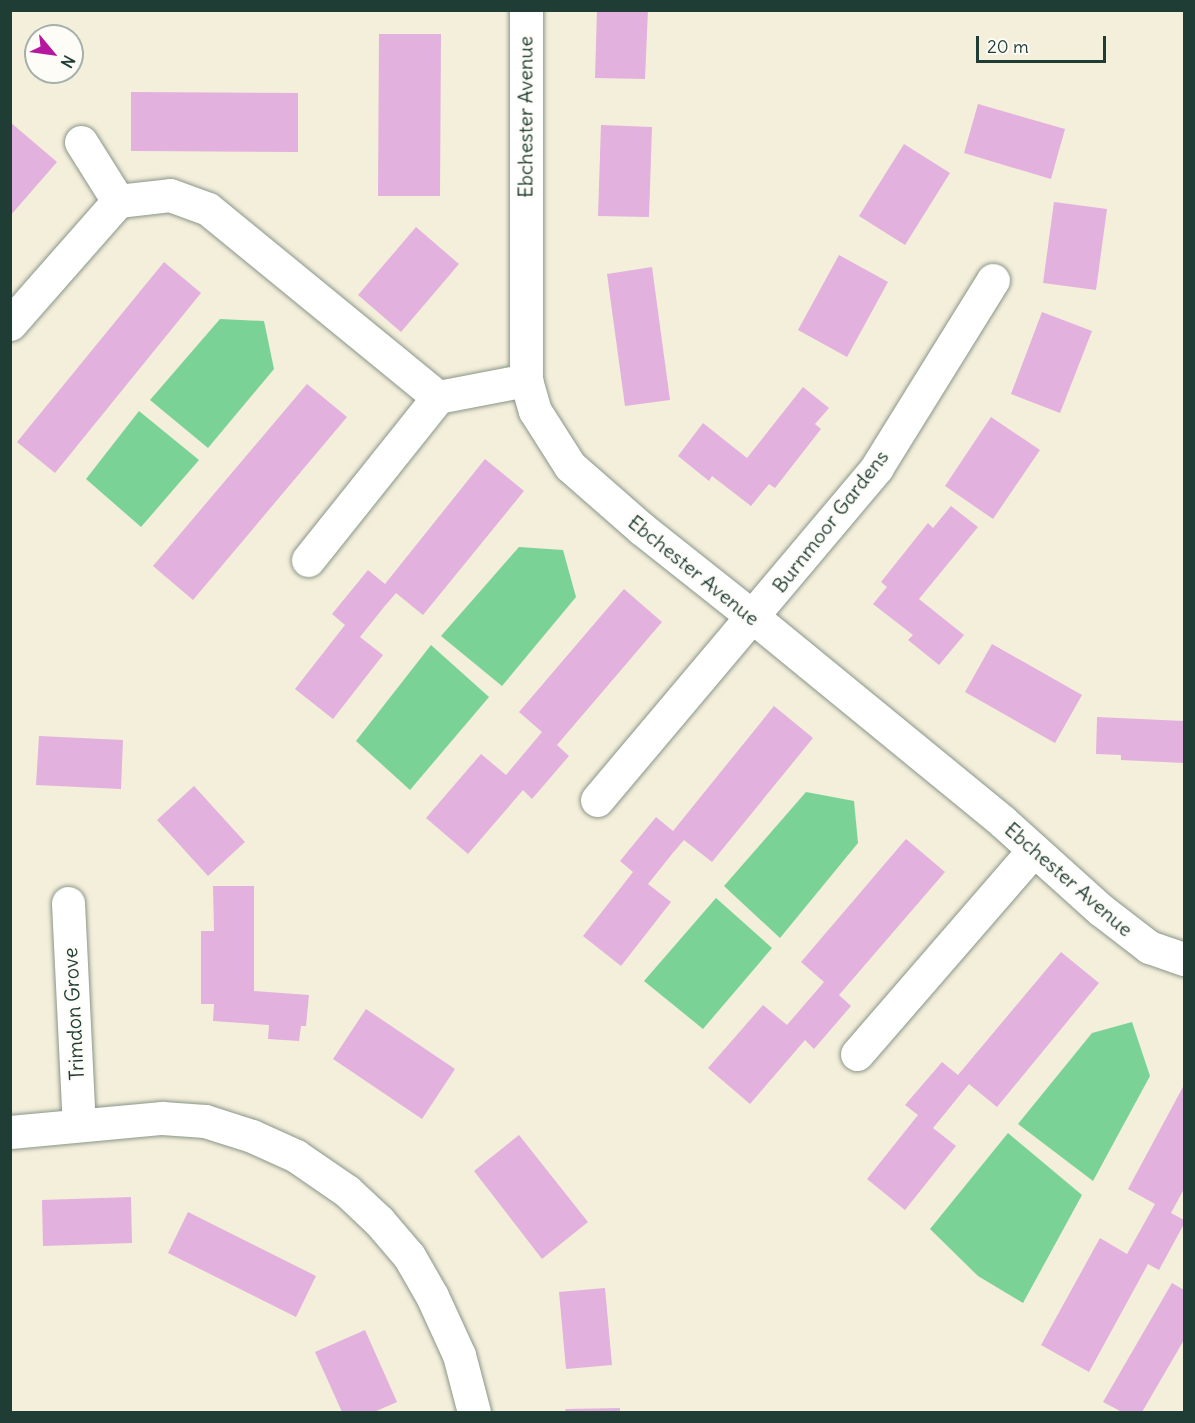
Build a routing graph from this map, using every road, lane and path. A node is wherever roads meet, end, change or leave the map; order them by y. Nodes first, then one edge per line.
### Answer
1 (525, 10) edge
2 (81, 142) dead end
3 (118, 201) junction
4 (993, 280) dead end
5 (10, 324) edge
6 (526, 380) junction
7 (438, 397) junction
8 (308, 560) dead end
9 (753, 617) junction
10 (597, 800) dead end
11 (1034, 850) junction
12 (68, 903) dead end
13 (1185, 959) edge
14 (857, 1054) dead end
15 (79, 1125) junction
16 (10, 1132) edge
17 (474, 1413) edge

1 - 6 street, Ebchester Avenue
2 - 3 street
3 - 5 street
3 - 7 street
4 - 9 street, Burnmoor Gardens
6 - 7 street
6 - 9 street, Ebchester Avenue
7 - 8 street
9 - 10 street, Burnmoor Gardens
9 - 11 street, Ebchester Avenue
11 - 13 street, Ebchester Avenue
11 - 14 street
12 - 15 street, Trimdon Grove
15 - 16 street
15 - 17 street

